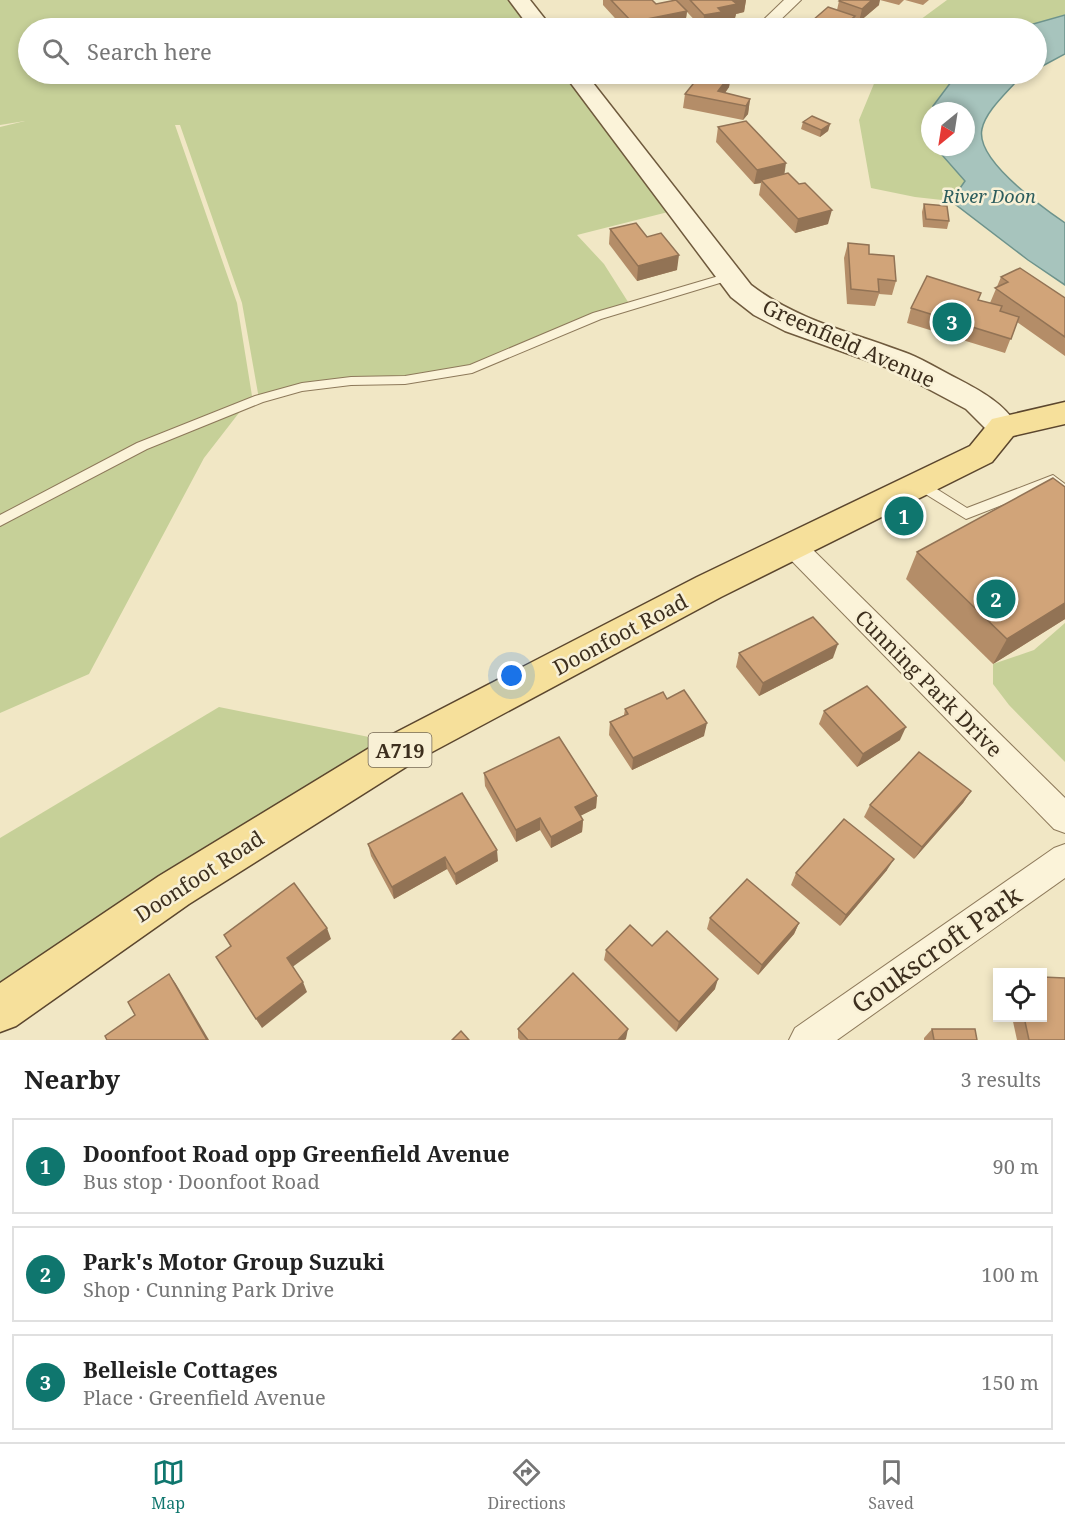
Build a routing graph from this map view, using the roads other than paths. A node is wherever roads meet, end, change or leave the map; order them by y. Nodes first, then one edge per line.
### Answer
1 (519, 0) edge
2 (793, 0) edge
3 (533, 18) edge
4 (774, 18) edge
5 (591, 84) edge
6 (729, 277) junction
7 (1065, 413) edge
8 (1003, 427) junction
9 (919, 484) junction
10 (1065, 492) edge
11 (0, 521) edge
12 (793, 546) junction
13 (1065, 819) edge
14 (1065, 859) edge
15 (0, 1010) edge
16 (807, 1040) edge

1 - 3 street
2 - 4 street
5 - 6 street, Greenfield Avenue
6 - 8 street, Greenfield Avenue
6 - 11 lane
7 - 8 main road
8 - 9 main road, Doonfoot Road / A719
9 - 10 lane
9 - 12 main road, Doonfoot Road / A719
12 - 13 street, Cunning Park Drive
12 - 15 main road, Doonfoot Road / A719
14 - 16 street, Goukscroft Park

